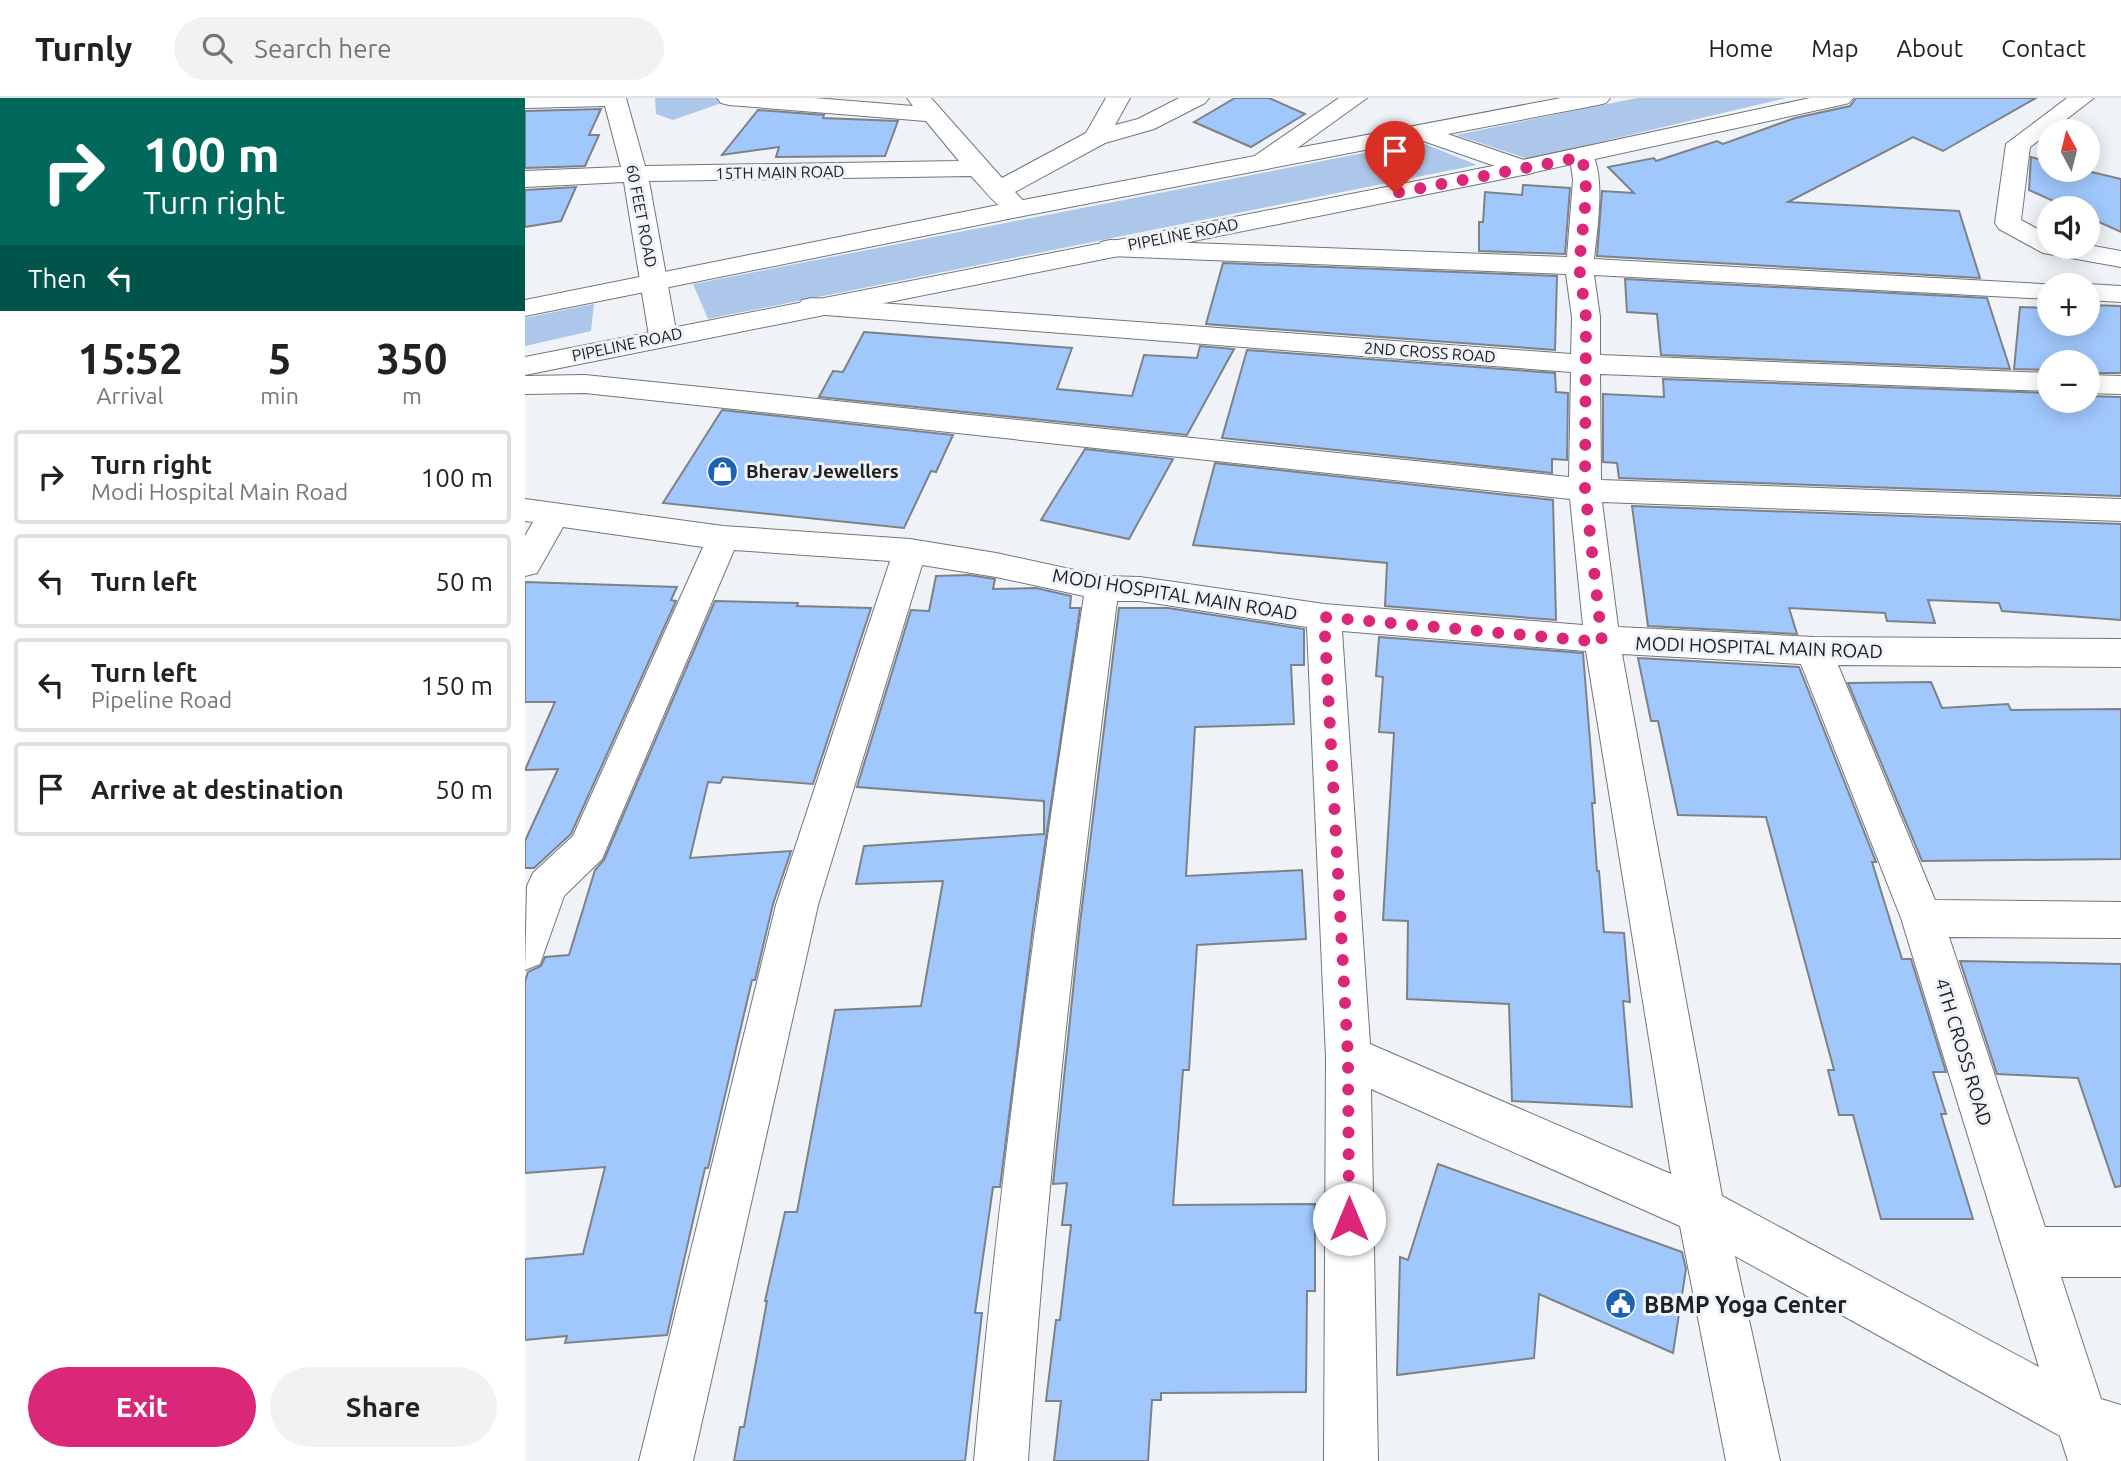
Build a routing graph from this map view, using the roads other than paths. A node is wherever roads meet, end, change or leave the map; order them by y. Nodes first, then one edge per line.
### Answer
1 (729, 98) edge
2 (1118, 98) edge
3 (1197, 98) edge
4 (1355, 98) edge
5 (1598, 98) edge
6 (1840, 98) edge
7 (2082, 98) edge
8 (614, 99) edge
9 (525, 101) edge
10 (926, 106) edge
11 (1421, 132) junction
12 (1096, 138) junction
13 (1582, 157) junction
14 (1262, 162) junction
15 (1524, 168) junction
16 (978, 169) junction
17 (635, 174) junction
18 (525, 179) edge
19 (1001, 189) junction
20 (1018, 209) junction
21 (2037, 239) edge
22 (1110, 248) junction
23 (2100, 255) edge
24 (2121, 259) edge
25 (1579, 266) junction
26 (654, 281) junction
27 (2037, 289) edge
28 (2100, 293) edge
29 (2121, 294) edge
30 (812, 306) junction
31 (525, 308) edge
32 (663, 336) junction
33 (1587, 364) junction
34 (525, 366) edge
35 (2037, 382) edge
36 (2100, 384) edge
37 (525, 385) edge
38 (2121, 385) edge
39 (1585, 489) junction
40 (2121, 510) edge
41 (539, 512) edge
42 (723, 538) junction
43 (910, 551) junction
44 (525, 564) edge
45 (1102, 588) junction
46 (1324, 617) junction
47 (1602, 642) junction
48 (1814, 651) junction
49 (2121, 653) edge
50 (536, 886) edge
51 (1922, 918) junction
52 (2121, 920) edge
53 (525, 951) edge
54 (1348, 1057) junction
55 (1701, 1212) junction
56 (2027, 1252) junction
57 (2121, 1252) edge
58 (2079, 1417) junction
59 (2121, 1432) edge
60 (666, 1461) edge
61 (1001, 1461) edge
62 (1351, 1461) edge
63 (1753, 1461) edge
64 (2095, 1461) edge

1 - 10 street
2 - 12 street
3 - 12 street
4 - 14 street
5 - 11 street
6 - 13 street, PIPELINE ROAD
7 - 21 street
8 - 9 street
8 - 17 street, 60 FEET ROAD
10 - 16 street
11 - 14 street
11 - 15 street
12 - 19 street
13 - 15 street, PIPELINE ROAD
13 - 25 street
14 - 20 street
15 - 22 street, PIPELINE ROAD
16 - 17 street, 15TH MAIN ROAD
16 - 19 street
17 - 18 street, 15TH MAIN ROAD
17 - 26 street, 60 FEET ROAD
19 - 20 street
20 - 26 street
22 - 25 street
22 - 30 street, PIPELINE ROAD
23 - 24 street
25 - 27 street
25 - 33 street
26 - 31 street
26 - 32 street, 60 FEET ROAD
28 - 29 street
30 - 32 street, PIPELINE ROAD
30 - 33 street, 2ND CROSS ROAD
32 - 34 street, PIPELINE ROAD
33 - 35 street, 2ND CROSS ROAD
33 - 39 street
36 - 38 street
37 - 39 street
39 - 40 street
39 - 47 street
41 - 42 street, MODI HOSPITAL MAIN ROAD
41 - 44 street
42 - 43 street, MODI HOSPITAL MAIN ROAD
42 - 50 street
43 - 45 street, MODI HOSPITAL MAIN ROAD
43 - 60 street
45 - 46 street, MODI HOSPITAL MAIN ROAD
45 - 61 street
46 - 47 street, MODI HOSPITAL MAIN ROAD
46 - 54 street
47 - 48 street, MODI HOSPITAL MAIN ROAD
47 - 55 street
48 - 49 street, MODI HOSPITAL MAIN ROAD
48 - 51 street, 4TH CROSS ROAD
50 - 53 street
51 - 52 street
51 - 56 street, 4TH CROSS ROAD
54 - 55 street
54 - 62 street
55 - 58 street
55 - 63 street
56 - 57 street
56 - 58 street, 4TH CROSS ROAD
58 - 59 street
58 - 64 street, 4TH CROSS ROAD

